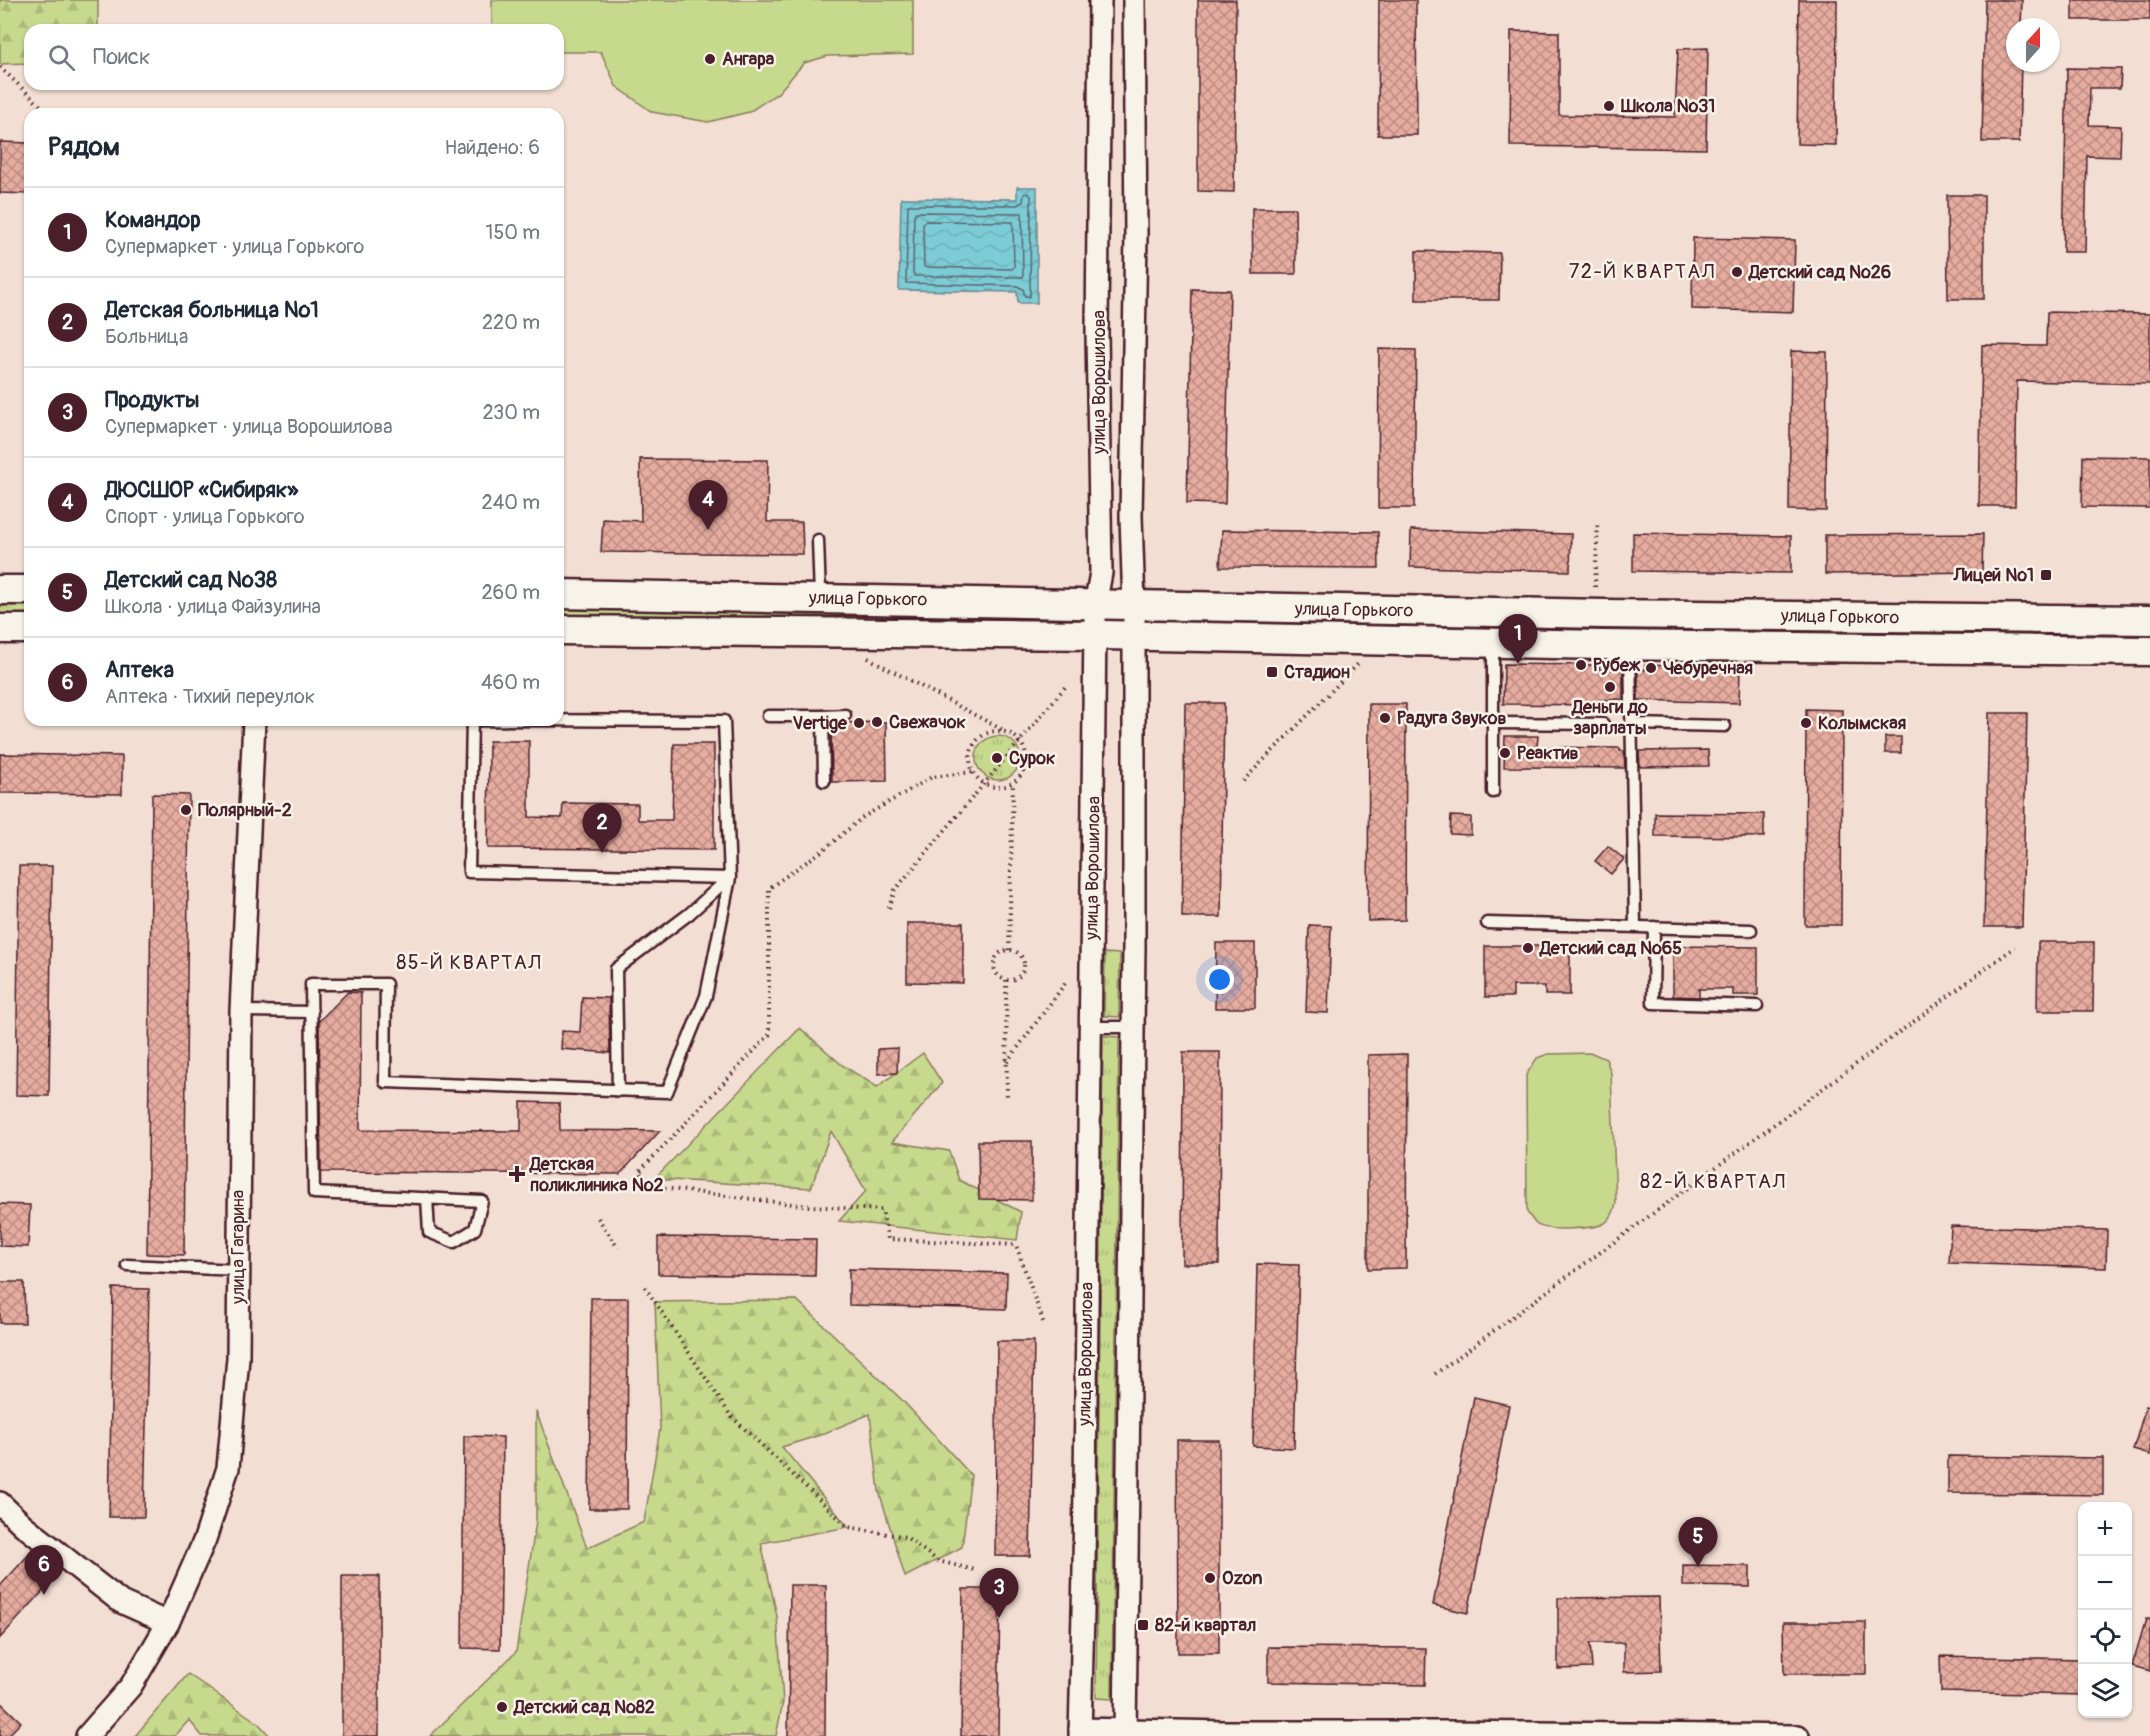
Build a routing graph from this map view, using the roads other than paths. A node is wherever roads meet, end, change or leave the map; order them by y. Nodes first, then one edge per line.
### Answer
1 (1100, 0) edge
2 (1134, 0) edge
3 (818, 540) dead end
4 (0, 590) edge
5 (24, 590) edge
6 (564, 594) edge
7 (820, 598) junction
8 (1095, 605) junction
9 (1134, 606) junction
10 (2150, 620) edge
11 (0, 629) edge
12 (24, 629) edge
13 (564, 630) edge
14 (1095, 635) junction
15 (1134, 636) junction
16 (1493, 643) junction
17 (1630, 645) junction
18 (2150, 651) edge
19 (845, 715) dead end
20 (768, 716) dead end
21 (824, 716) junction
22 (564, 720) edge
23 (1493, 723) junction
24 (1603, 724) dead end
25 (1632, 724) junction
26 (254, 726) edge
27 (472, 726) edge
28 (1725, 726) dead end
29 (824, 781) dead end
30 (1493, 792) dead end
31 (730, 878) junction
32 (1487, 923) dead end
33 (1635, 926) junction
34 (1654, 927) junction
35 (1751, 930) dead end
36 (1757, 1006) dead end
37 (241, 1011) junction
38 (312, 1011) junction
39 (1090, 1027) junction
40 (1132, 1027) junction
41 (618, 1091) junction
42 (427, 1198) junction
43 (127, 1265) dead end
44 (238, 1270) junction
45 (0, 1503) edge
46 (168, 1623) junction
47 (1080, 1732) edge
48 (1125, 1733) edge
49 (87, 1736) edge
50 (1798, 1736) edge

1 - 8 street, улица Ворошилова
2 - 9 street, улица Ворошилова
3 - 7 lane
4 - 5 main road
6 - 7 main road, улица Горького
7 - 8 main road, улица Горького
8 - 9 main road, улица Горького
8 - 14 street, улица Ворошилова
9 - 10 main road, улица Горького
9 - 15 street, улица Ворошилова
11 - 12 main road
13 - 14 main road, улица Горького
14 - 15 main road, улица Горького
14 - 39 street, улица Ворошилова
15 - 16 main road, улица Горького
15 - 40 street, улица Ворошилова
16 - 17 main road, улица Горького
16 - 23 lane
17 - 18 main road, улица Горького
17 - 25 lane
19 - 21 lane
20 - 21 lane
21 - 29 lane
22 - 31 lane
23 - 24 lane
23 - 30 lane
25 - 28 lane
25 - 33 lane
26 - 37 street, улица Гагарина
27 - 31 lane
31 - 41 lane
31 - 41 lane
32 - 33 lane
33 - 34 lane
34 - 35 lane
34 - 36 lane
37 - 38 lane
37 - 44 street, улица Гагарина
38 - 41 lane
38 - 42 lane
39 - 40 lane
39 - 47 street, улица Ворошилова
40 - 48 street, улица Ворошилова
42 - 42 lane
43 - 44 lane
44 - 46 street, улица Гагарина
45 - 46 street
46 - 49 street, улица Гагарина
47 - 48 street
48 - 50 street

